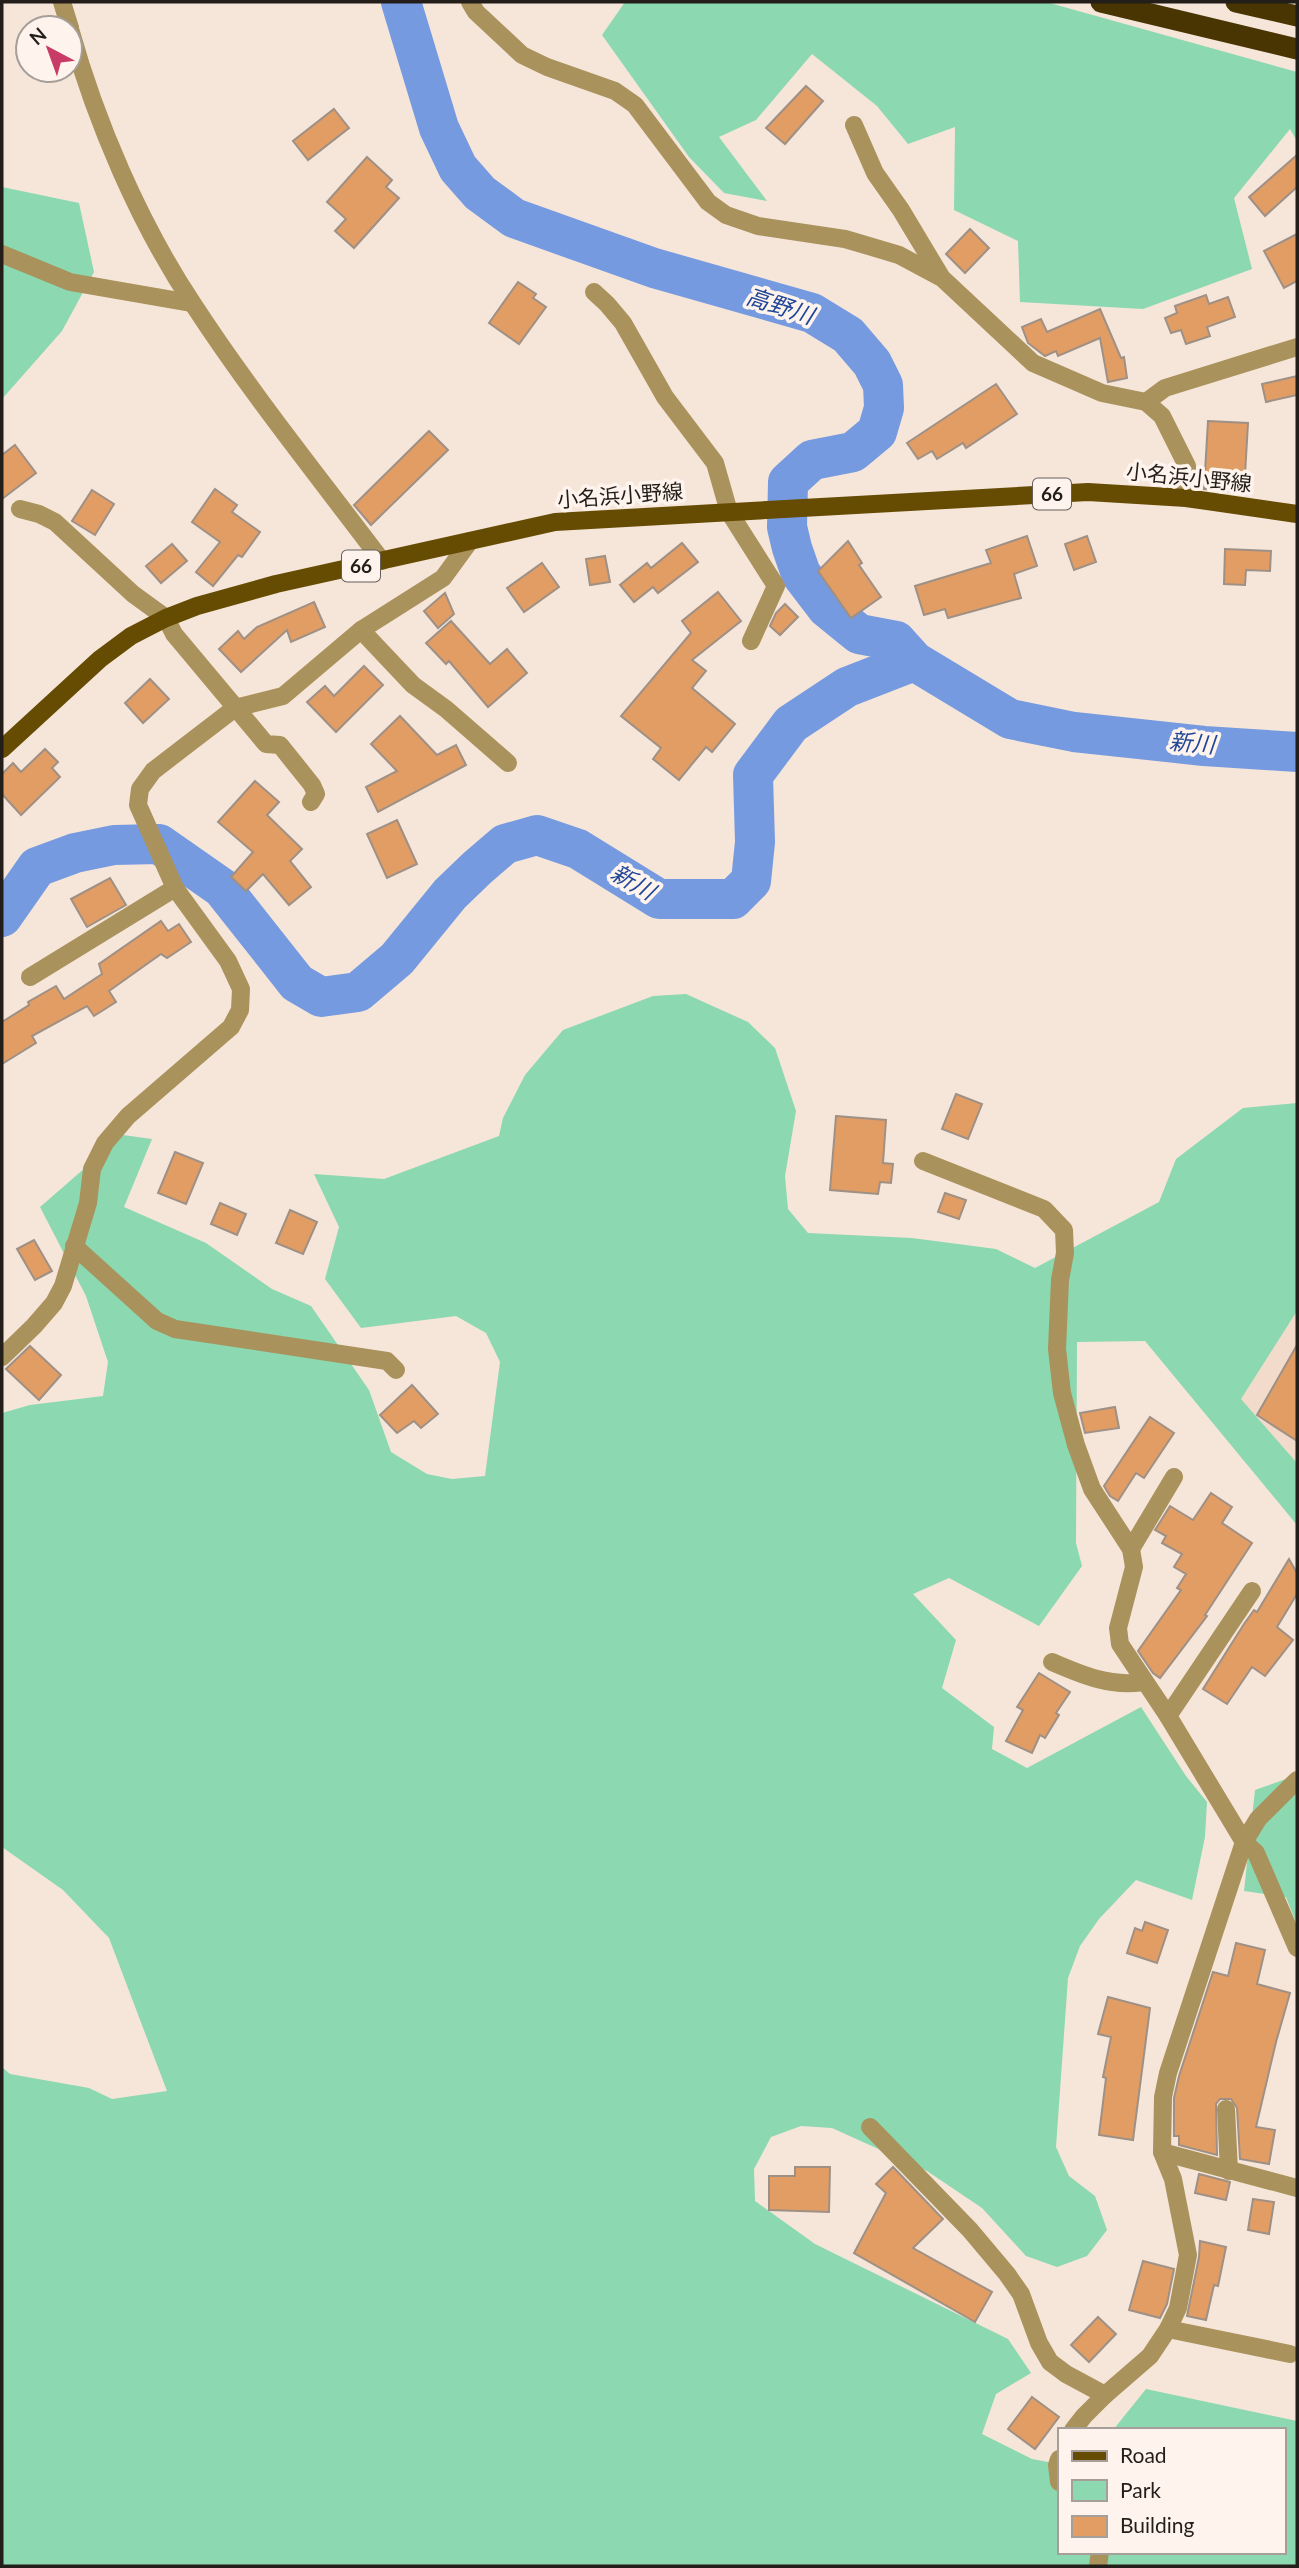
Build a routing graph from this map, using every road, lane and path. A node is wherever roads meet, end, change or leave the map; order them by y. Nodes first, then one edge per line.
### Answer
1 (470, 2) edge
2 (1101, 2) edge
3 (1236, 2) edge
4 (1297, 16) edge
5 (1297, 49) edge
6 (84, 75) edge
7 (854, 125) dead end
8 (2, 254) edge
9 (942, 278) junction
10 (594, 292) dead end
11 (191, 303) junction
12 (1297, 347) edge
13 (1146, 402) junction
14 (1186, 498) junction
15 (20, 509) dead end
16 (729, 512) junction
17 (1297, 514) edge
18 (470, 541) junction
19 (382, 561) junction
20 (166, 618) junction
21 (361, 630) junction
22 (751, 641) dead end
23 (235, 708) junction
24 (5, 740) edge
25 (508, 763) dead end
26 (312, 802) dead end
27 (172, 881) junction
28 (30, 977) dead end
29 (923, 1161) dead end
30 (74, 1246) junction
31 (2, 1357) edge
32 (396, 1370) dead end
33 (1174, 1477) dead end
34 (1131, 1549) junction
35 (1252, 1591) dead end
36 (1052, 1662) dead end
37 (1143, 1682) junction
38 (1168, 1716) junction
39 (1297, 1780) edge
40 (1244, 1842) junction
41 (1297, 1948) edge
42 (1226, 2109) dead end
43 (870, 2127) dead end
44 (1162, 2152) junction
45 (1229, 2171) junction
46 (1297, 2188) edge
47 (1168, 2329) junction
48 (1290, 2354) dead end
49 (1105, 2395) junction
50 (1075, 2428) edge

1 - 9 street
2 - 5 highway
3 - 4 highway
6 - 11 street
7 - 9 street
8 - 11 street
9 - 13 street
10 - 16 street
11 - 19 street
12 - 13 street
13 - 14 street
14 - 16 main road, 小名浜小野線 / 66
14 - 17 main road, 小名浜小野線 / 66
15 - 20 street
16 - 18 main road, 小名浜小野線 / 66
16 - 22 street
18 - 19 main road, 小名浜小野線 / 66
18 - 21 street
19 - 20 main road, 小名浜小野線 / 66
20 - 23 street
20 - 24 main road, 小名浜小野線 / 66
21 - 23 street
21 - 25 street
23 - 26 street
23 - 27 street
27 - 28 street
27 - 30 street
29 - 34 street
30 - 31 street
30 - 32 street
33 - 34 street
34 - 37 street
35 - 38 street
36 - 37 street
37 - 38 street
38 - 40 street
39 - 40 street
40 - 41 street
40 - 44 street
42 - 45 street
43 - 49 street
44 - 45 street
44 - 47 street
45 - 46 street
47 - 48 street
47 - 49 street
49 - 50 street

